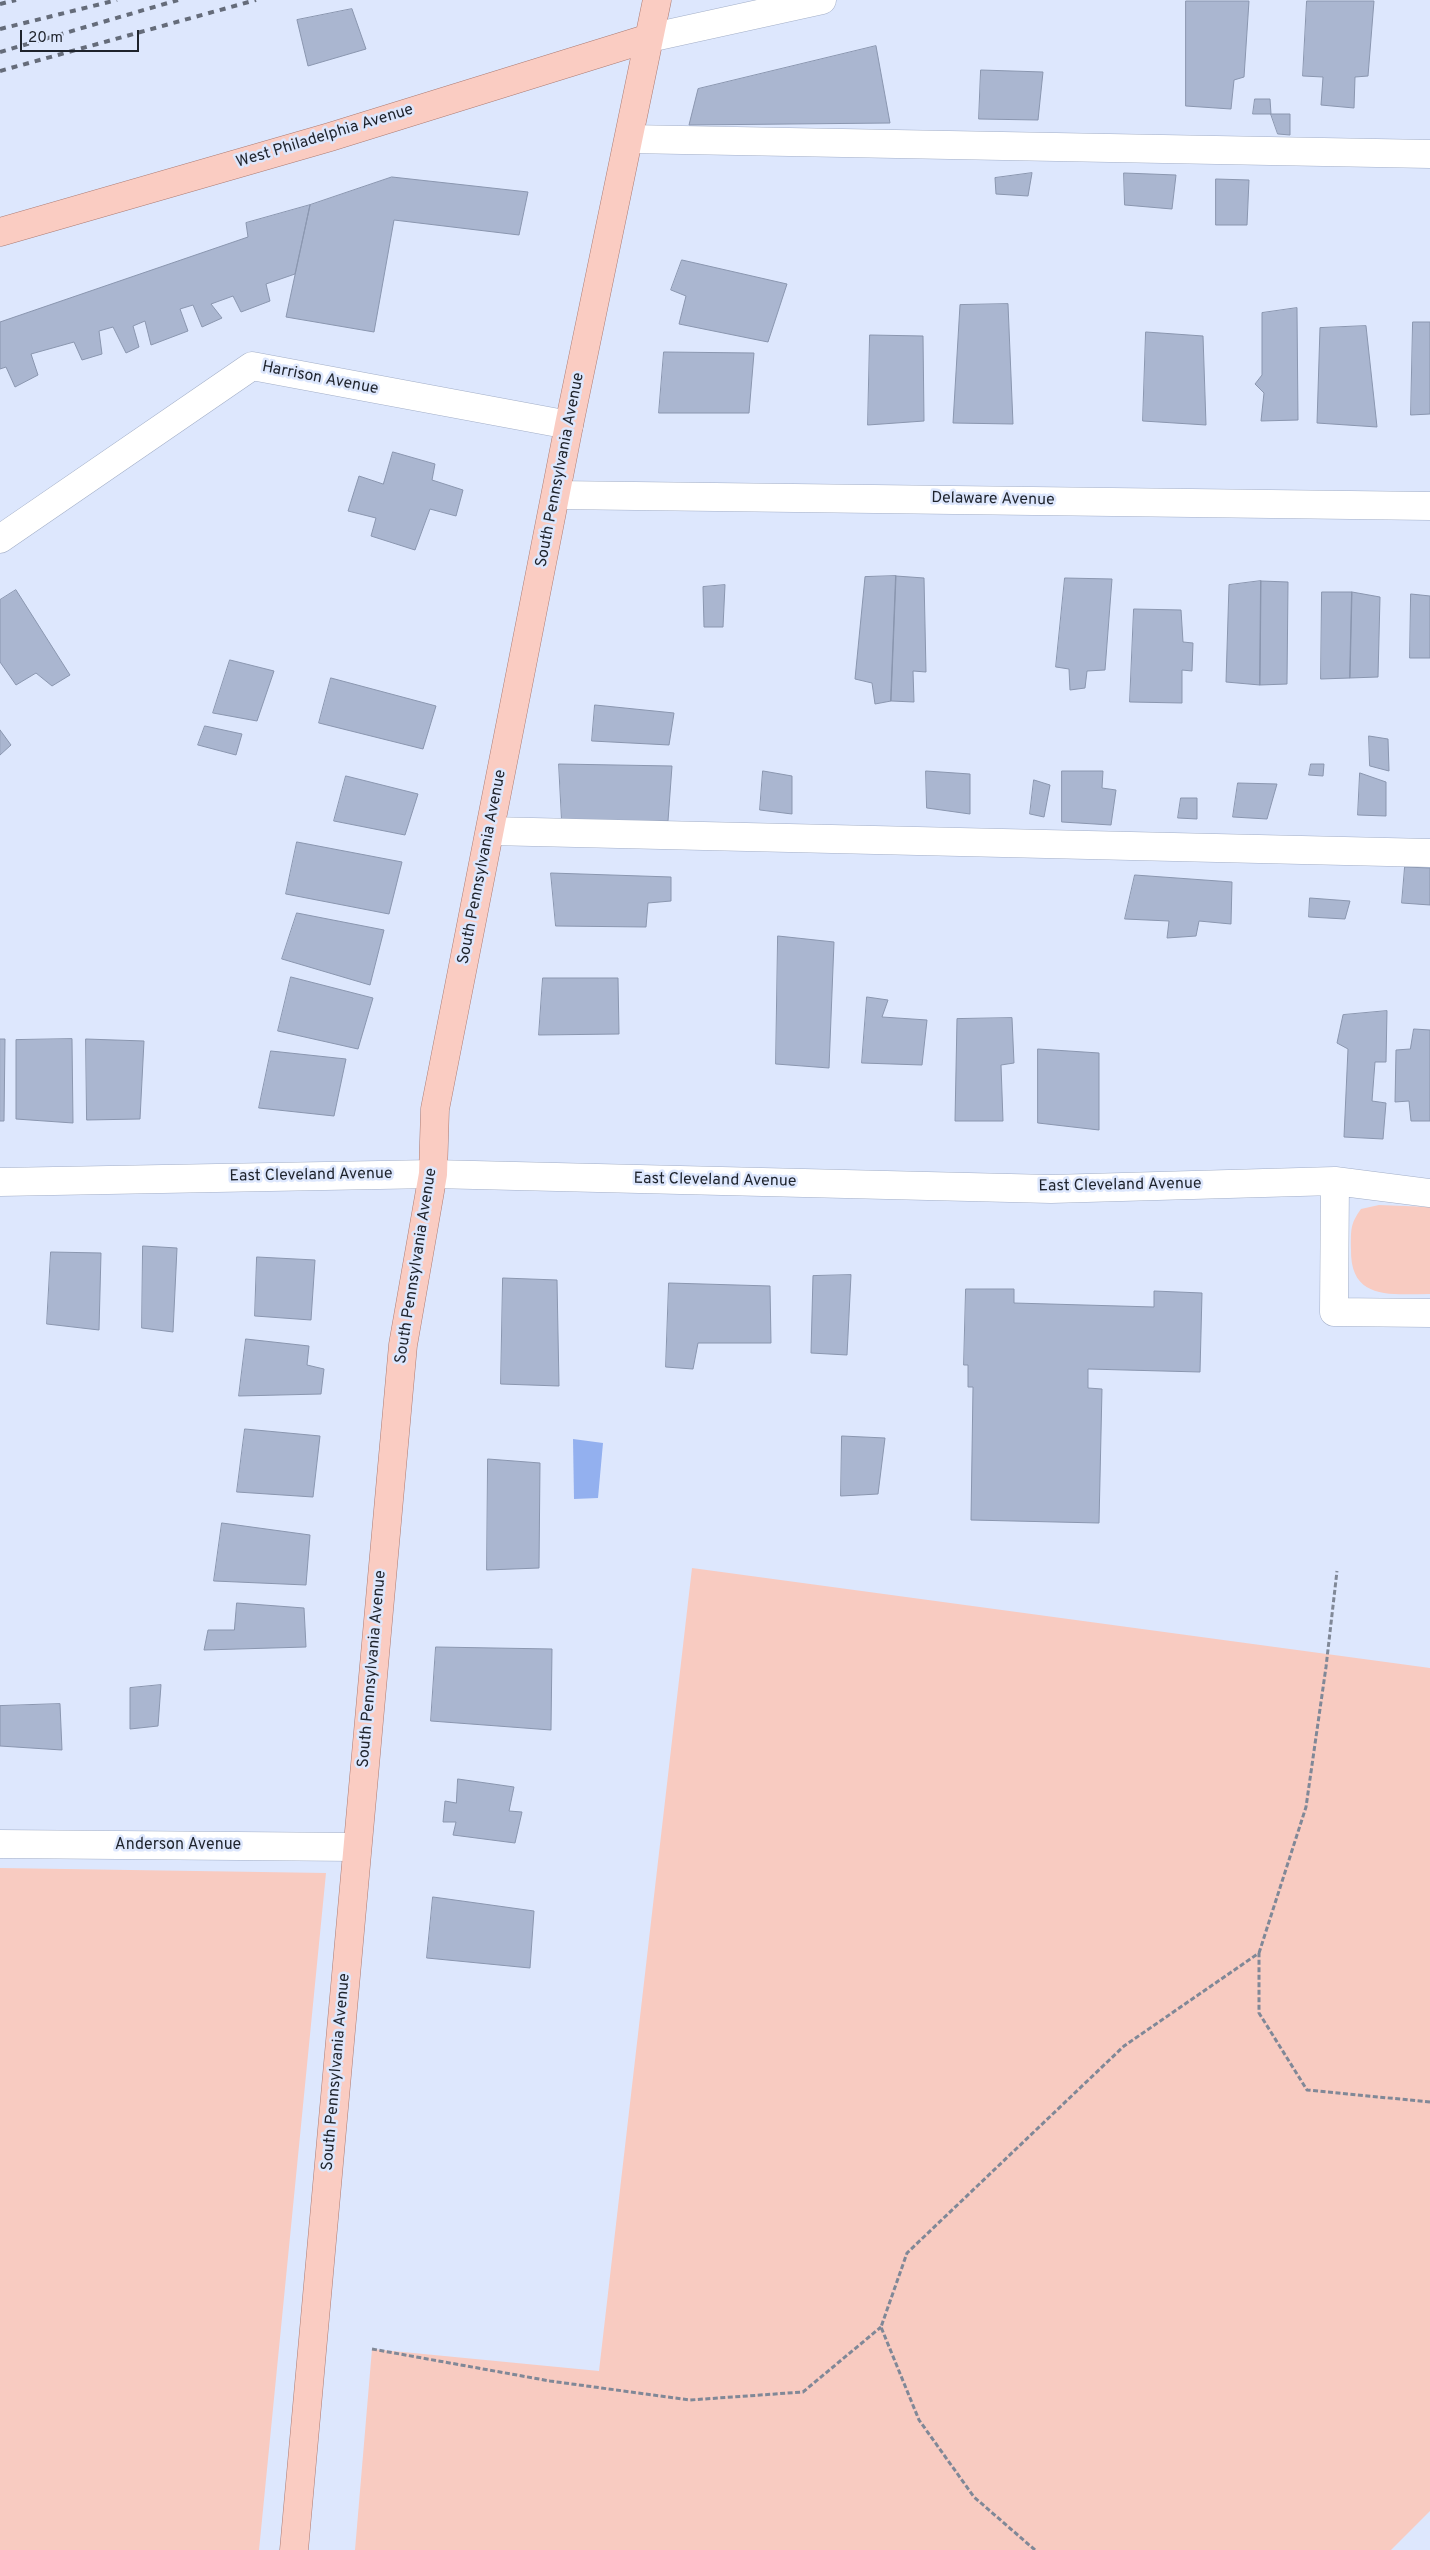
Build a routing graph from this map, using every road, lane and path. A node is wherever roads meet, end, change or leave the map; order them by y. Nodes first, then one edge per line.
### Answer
1 (656, 0) edge
2 (822, 0) edge
3 (649, 38) junction
4 (629, 139) junction
5 (1430, 154) edge
6 (0, 232) edge
7 (570, 425) junction
8 (556, 495) junction
9 (1430, 506) edge
10 (0, 538) edge
11 (490, 831) junction
12 (1430, 853) edge
13 (432, 1174) junction
14 (1335, 1181) junction
15 (0, 1182) edge
16 (1430, 1194) edge
17 (1430, 1314) edge
18 (1337, 1570) dead end
19 (0, 1844) edge
20 (356, 1847) junction
21 (1260, 1953) junction
22 (1430, 2102) edge
23 (881, 2327) junction
24 (372, 2349) dead end
25 (294, 2550) edge
26 (1035, 2550) edge

1 - 3 main road, South Pennsylvania Avenue
2 - 3 street
3 - 4 main road, South Pennsylvania Avenue
3 - 6 main road, West Philadelphia Avenue
4 - 5 street
4 - 7 main road, South Pennsylvania Avenue
7 - 8 main road, South Pennsylvania Avenue
7 - 10 street, Harrison Avenue
8 - 9 street, Delaware Avenue
8 - 11 main road, South Pennsylvania Avenue
11 - 12 street
11 - 13 main road, South Pennsylvania Avenue
13 - 14 street, East Cleveland Avenue
13 - 15 street, East Cleveland Avenue
13 - 20 main road, South Pennsylvania Avenue
14 - 16 street, East Cleveland Avenue
14 - 17 street
18 - 21 path
19 - 20 street, Anderson Avenue
20 - 25 main road, South Pennsylvania Avenue
21 - 22 path
21 - 23 path
23 - 24 path
23 - 26 path

